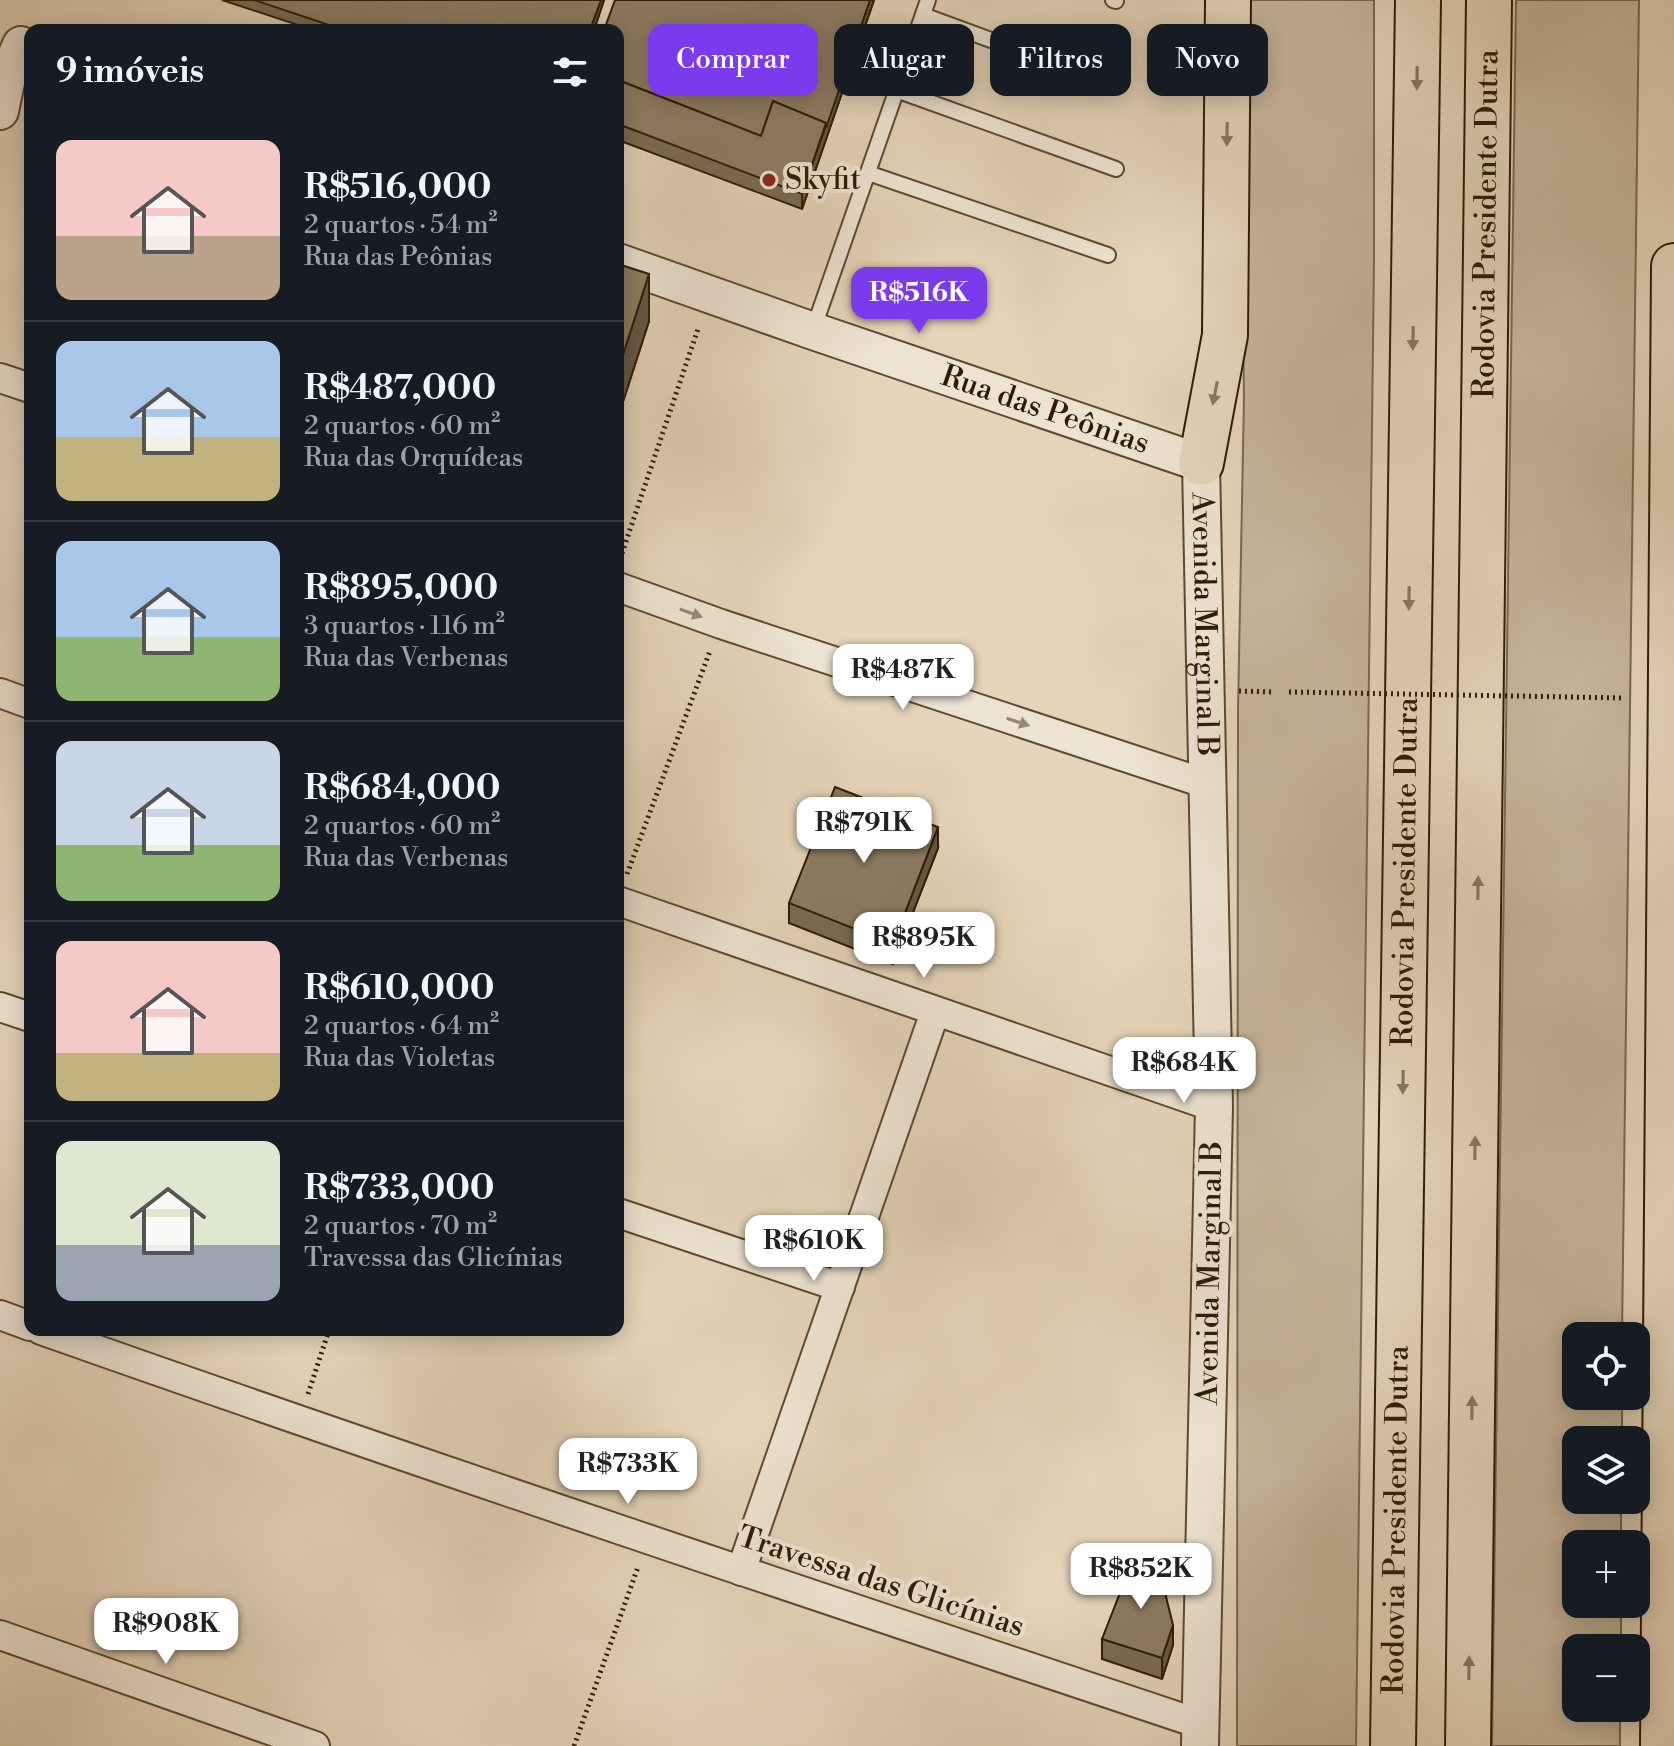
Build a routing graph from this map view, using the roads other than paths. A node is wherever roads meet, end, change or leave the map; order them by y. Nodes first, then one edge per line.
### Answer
1 (928, 0) edge
2 (1228, 0) edge
3 (1418, 0) edge
4 (1489, 0) edge
5 (923, 15) junction
6 (920, 24) edge
7 (990, 40) edge
8 (17, 44) edge
9 (894, 96) edge
10 (913, 96) edge
11 (0, 111) edge
12 (1116, 169) dead end
13 (868, 173) junction
14 (1108, 255) dead end
15 (624, 264) edge
16 (1674, 266) edge
17 (1674, 324) edge
18 (813, 331) junction
19 (0, 378) edge
20 (24, 386) edge
21 (1201, 463) junction
22 (624, 589) edge
23 (0, 693) edge
24 (24, 702) edge
25 (1673, 725) edge
26 (1207, 784) junction
27 (624, 891) edge
28 (0, 1007) edge
29 (935, 1012) junction
30 (24, 1015) edge
31 (1214, 1107) junction
32 (624, 1215) edge
33 (840, 1287) junction
34 (0, 1315) edge
35 (24, 1324) edge
36 (58, 1336) edge
37 (741, 1571) junction
38 (0, 1635) edge
39 (1200, 1735) edge
40 (315, 1746) edge
41 (1393, 1746) edge
42 (1468, 1746) edge
43 (1663, 1746) edge

1 - 5 lane
2 -> 21 main road
3 -> 41 main road, Rodovia Presidente Dutra
42 -> 4 main road, Rodovia Presidente Dutra
5 - 6 lane
5 - 7 lane
8 - 11 street
9 - 13 lane
10 - 12 lane
13 - 14 lane
13 - 18 lane
15 - 18 street, Rua das Peônias
16 - 17 main road
17 - 25 main road
18 - 21 street, Rua das Peônias
19 - 20 street
21 - 26 street, Avenida Marginal B
22 -> 26 street
23 - 24 street
25 - 43 main road
26 - 31 street, Avenida Marginal B
27 - 29 street
28 - 30 street
29 - 31 street
29 - 33 street
31 - 39 street, Avenida Marginal B
32 - 33 street
33 - 37 street
34 - 35 street
36 - 37 street, Travessa das Glicínias
37 - 39 street, Travessa das Glicínias
38 - 40 street

